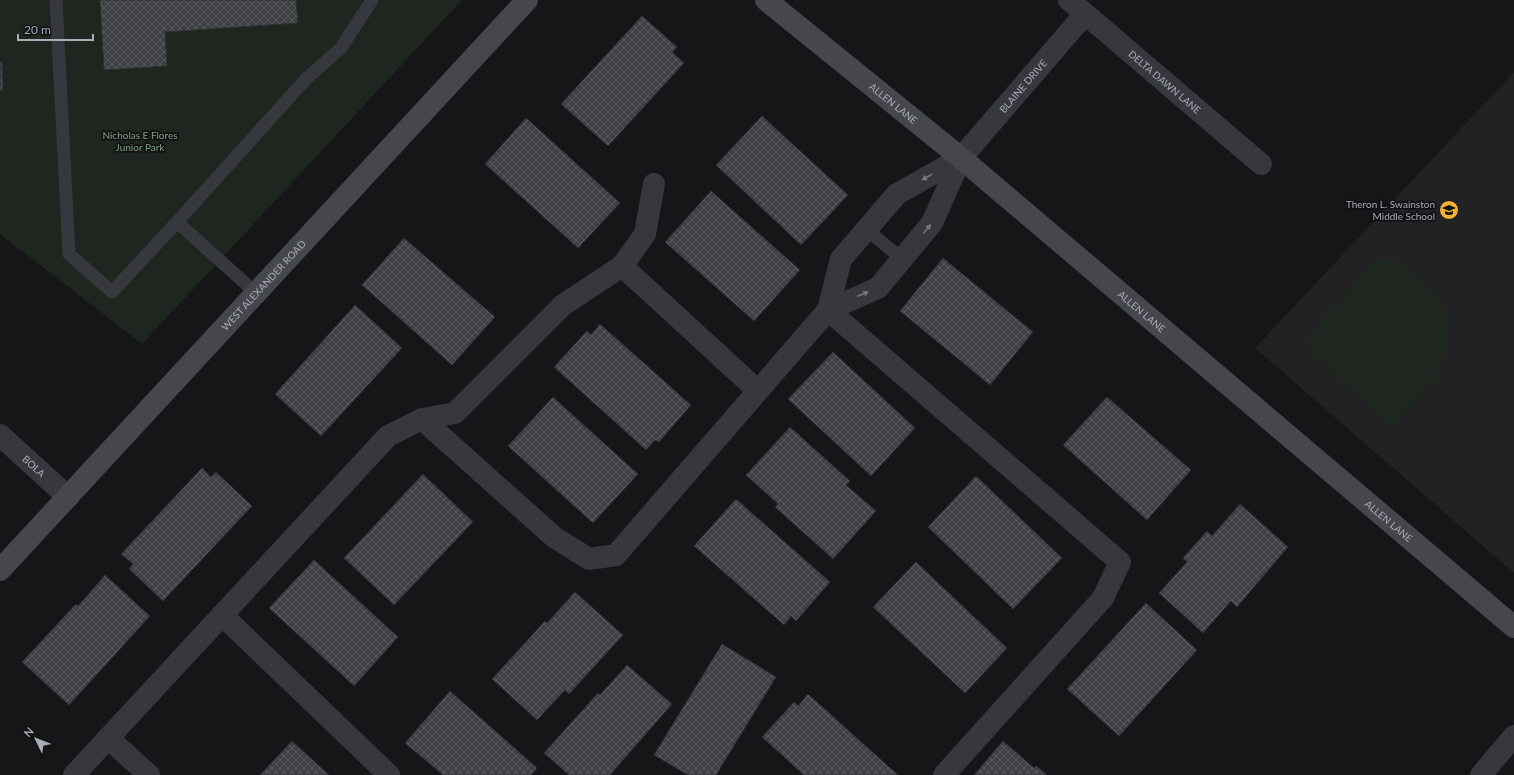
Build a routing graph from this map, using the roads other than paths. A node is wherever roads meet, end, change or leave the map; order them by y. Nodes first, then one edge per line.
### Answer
1 (56, 0) edge
2 (372, 0) edge
3 (527, 0) edge
4 (766, 0) edge
5 (1077, 7) edge
6 (961, 158) junction
7 (1261, 164) dead end
8 (654, 184) dead end
9 (177, 222) junction
10 (866, 229) junction
11 (902, 259) junction
12 (622, 266) junction
13 (256, 294) junction
14 (828, 310) junction
15 (757, 390) junction
16 (422, 420) junction
17 (0, 435) edge
18 (68, 497) junction
19 (0, 570) edge
20 (222, 615) junction
21 (1514, 627) edge
22 (1514, 736) edge
23 (108, 738) junction
24 (74, 775) edge
25 (149, 775) edge
26 (389, 775) edge
27 (944, 775) edge
28 (1481, 775) edge

1 - 9 lane
2 - 9 lane
3 - 13 main road, WEST ALEXANDER ROAD
4 - 6 main road, ALLEN LANE
5 - 6 street, BLAINE DRIVE
5 - 7 street, DELTA DAWN LANE
6 -> 10 street
11 -> 6 street
6 - 21 main road, ALLEN LANE
8 - 12 street
9 - 13 lane
10 - 11 lane
10 - 14 street
14 -> 11 street
12 - 15 street
12 - 16 street
13 - 18 main road, WEST ALEXANDER ROAD
14 - 15 street
14 - 27 street
15 - 16 street
16 - 20 street
17 - 18 street, BOLA
18 - 19 main road, WEST ALEXANDER ROAD
20 - 23 street
20 - 26 street
22 - 28 street
23 - 24 street
23 - 25 street

